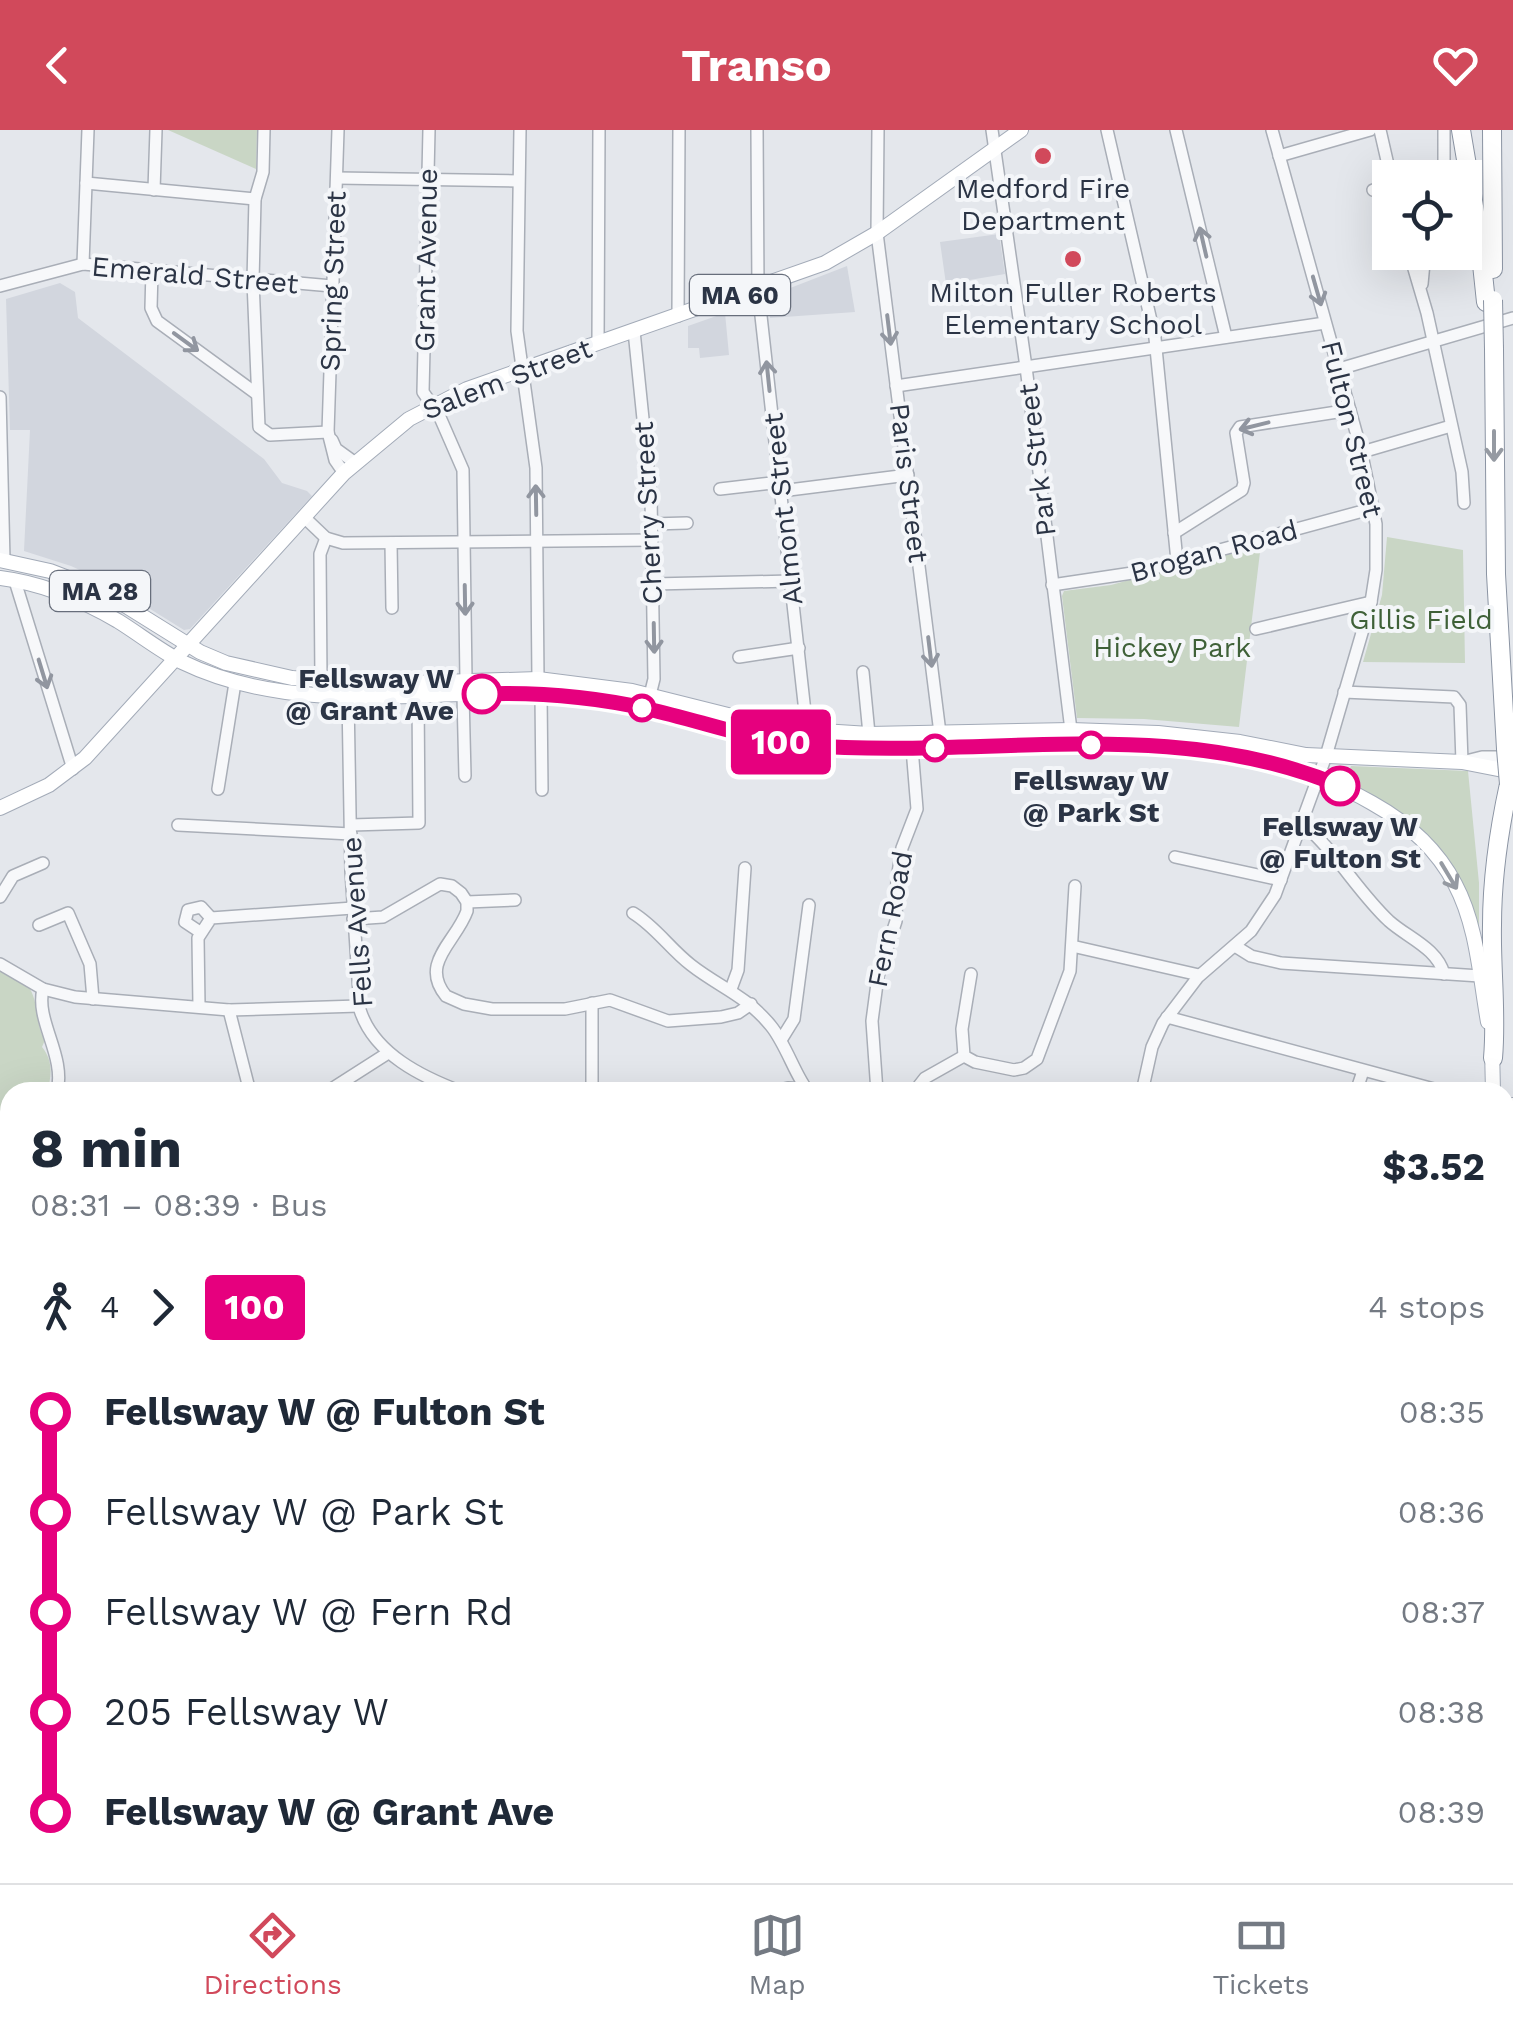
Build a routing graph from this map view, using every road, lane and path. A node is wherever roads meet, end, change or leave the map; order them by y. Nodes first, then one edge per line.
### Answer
1 (88, 130) edge
2 (156, 130) edge
3 (264, 130) edge
4 (338, 130) edge
5 (429, 130) edge
6 (520, 130) edge
7 (599, 130) edge
8 (679, 130) edge
9 (758, 130) edge
10 (878, 130) edge
11 (992, 130) edge
12 (1021, 130) edge
13 (1107, 130) edge
14 (1176, 130) edge
15 (1272, 130) edge
16 (1370, 130) edge
17 (1380, 130) edge
18 (1444, 130) edge
19 (1461, 130) edge
20 (1492, 130) edge
21 (994, 149) junction
22 (1279, 156) junction
23 (1387, 160) edge
24 (1444, 160) edge
25 (337, 178) junction
26 (428, 181) junction
27 (518, 181) junction
28 (86, 184) junction
29 (154, 190) junction
30 (255, 199) junction
31 (877, 233) junction
32 (83, 264) junction
33 (152, 270) junction
34 (1414, 270) edge
35 (1423, 270) edge
36 (252, 281) junction
37 (0, 286) edge
38 (332, 286) junction
39 (758, 288) junction
40 (1490, 301) junction
41 (1427, 313) junction
42 (678, 316) junction
43 (1513, 318) edge
44 (1326, 322) junction
45 (634, 331) junction
46 (1226, 337) junction
47 (1432, 342) junction
48 (598, 344) junction
49 (1156, 348) junction
50 (1026, 367) junction
51 (1339, 369) junction
52 (520, 370) junction
53 (896, 386) junction
54 (256, 394) junction
55 (0, 397) edge
56 (431, 406) junction
57 (1350, 410) junction
58 (1451, 426) junction
59 (328, 432) junction
60 (1, 443) edge
61 (1362, 452) junction
62 (349, 467) junction
63 (908, 475) junction
64 (781, 486) junction
65 (720, 489) dead end
66 (1464, 503) dead end
67 (1374, 508) junction
68 (306, 518) junction
69 (688, 523) dead end
70 (652, 524) junction
71 (1174, 533) junction
72 (326, 538) junction
73 (652, 540) junction
74 (464, 541) junction
75 (537, 541) junction
76 (391, 543) junction
77 (2, 560) edge
78 (1178, 561) junction
79 (8, 580) edge
80 (791, 581) junction
81 (653, 584) junction
82 (1052, 586) junction
83 (1371, 602) junction
84 (392, 608) dead end
85 (1256, 629) dead end
86 (190, 645) junction
87 (799, 648) junction
88 (739, 656) dead end
89 (176, 659) junction
90 (863, 672) dead end
91 (235, 682) junction
92 (321, 682) junction
93 (539, 687) junction
94 (465, 688) junction
95 (1344, 692) junction
96 (650, 695) junction
97 (348, 698) junction
98 (418, 698) junction
99 (807, 730) junction
100 (1071, 730) junction
101 (940, 733) junction
102 (869, 734) junction
103 (912, 748) junction
104 (1509, 753) edge
105 (1326, 756) junction
106 (1462, 762) junction
107 (73, 769) junction
108 (465, 776) dead end
109 (1318, 777) junction
110 (1511, 778) edge
111 (218, 788) dead end
112 (542, 790) dead end
113 (0, 808) edge
114 (1301, 822) junction
115 (178, 825) dead end
116 (351, 829) junction
117 (1513, 837) edge
118 (1175, 856) dead end
119 (43, 863) dead end
120 (746, 868) dead end
121 (1281, 880) junction
122 (1075, 886) dead end
123 (0, 897) edge
124 (515, 900) dead end
125 (467, 902) junction
126 (809, 904) dead end
127 (634, 913) dead end
128 (353, 914) junction
129 (211, 918) junction
130 (39, 925) dead end
131 (200, 932) junction
132 (1072, 946) junction
133 (1235, 946) junction
134 (0, 964) edge
135 (971, 974) dead end
136 (1444, 974) junction
137 (1199, 975) junction
138 (1480, 976) junction
139 (731, 989) junction
140 (43, 990) junction
141 (93, 999) junction
142 (592, 1003) junction
143 (751, 1004) junction
144 (199, 1006) junction
145 (359, 1006) junction
146 (228, 1010) junction
147 (1167, 1016) junction
148 (780, 1040) junction
149 (388, 1053) junction
150 (964, 1056) junction
151 (1493, 1058) junction
152 (1362, 1071) junction
153 (58, 1082) edge
154 (247, 1082) edge
155 (343, 1082) edge
156 (443, 1082) edge
157 (589, 1082) edge
158 (803, 1082) edge
159 (876, 1082) edge
160 (922, 1082) edge
161 (1144, 1082) edge
162 (1359, 1082) edge
163 (1405, 1082) edge
164 (1493, 1082) edge

1 - 28 street
2 - 29 street
3 - 30 street
4 - 25 street, Spring Street
5 - 26 street, Grant Avenue
6 - 27 street
7 - 48 street
8 - 42 street
9 - 39 street, Almont Street
10 - 31 street, Paris Street
11 - 21 street, Park Street
12 - 21 main road, Salem Street / MA 60
13 - 49 street
46 -> 14 street
15 - 22 street, Fulton Street
16 - 22 street
17 - 23 street
18 - 24 street
19 - 40 highway
20 - 40 highway
21 - 31 main road, Salem Street / MA 60
21 - 50 street, Park Street
22 -> 44 street, Fulton Street
25 - 26 street
25 - 38 street, Spring Street
26 - 27 street
26 - 56 street, Grant Avenue
27 - 52 street
28 - 29 street
28 - 32 street
29 - 30 street
30 - 36 street
31 - 39 main road, Salem Street / MA 60
31 -> 53 street, Paris Street
32 - 33 street, Emerald Street
32 - 37 street, Emerald Street
33 - 36 street, Emerald Street
33 -> 54 street
34 - 41 street
35 - 41 street
36 - 38 street, Emerald Street
36 - 54 street
38 - 59 street, Spring Street
39 - 42 main road, Salem Street / MA 60
64 -> 39 street, Almont Street
40 -> 104 highway, bridge
41 - 47 street
42 - 45 main road, Salem Street / MA 60
43 - 47 street
44 - 46 street
44 - 51 street, Fulton Street
45 - 48 main road, Salem Street / MA 60
45 - 70 street, Cherry Street
46 - 49 street
47 - 51 street
47 - 58 street
48 - 52 main road, Salem Street / MA 60
49 - 50 street
49 - 71 street
50 - 53 street
50 - 82 street, Park Street
51 - 57 street, Fulton Street
52 - 56 main road, Salem Street / MA 60
75 -> 52 street
53 - 63 street, Paris Street
54 - 59 street
55 - 60 street
56 - 62 main road, Salem Street / MA 60
56 - 74 street, Grant Avenue
57 - 61 street, Fulton Street
57 -> 71 street
58 - 61 street
58 - 66 street
59 - 62 street
60 - 77 street
61 - 67 street, Fulton Street
62 - 68 main road, Salem Street / MA 60
63 - 64 street
63 -> 101 street, Paris Street
64 - 65 street
64 - 80 street, Almont Street
67 - 78 street, Brogan Road
67 - 83 street, Fulton Street
68 - 72 street
68 - 86 main road, Salem Street / MA 60
69 - 70 street
70 - 73 street, Cherry Street
71 - 78 street
72 - 76 street
72 - 92 street
73 - 75 street
73 - 81 street, Cherry Street
74 - 75 street
74 - 76 street
74 -> 94 street, Grant Avenue
75 - 93 street
76 - 84 street
77 - 86 main road, MA 28
78 - 82 street, Brogan Road
79 - 89 main road, MA 28
79 -> 107 street
80 - 81 street
80 - 87 street, Almont Street
81 -> 96 street, Cherry Street
82 - 100 street, Park Street
83 - 85 street
83 - 95 street, Fulton Street
86 - 89 main road, Salem Street / MA 60
86 - 92 main road, MA 28
87 - 88 street
87 - 99 street, Almont Street
89 - 91 main road, MA 28
89 - 107 main road, Salem Street / MA 60
90 - 102 street
91 - 97 main road, MA 28
91 - 111 street
92 - 94 main road, MA 28
93 - 94 main road, MA 28
93 - 96 main road, MA 28
93 - 103 main road, MA 28
93 - 112 street
94 - 98 main road, MA 28
94 - 108 street, Grant Avenue
95 - 105 street, Fulton Street
95 - 106 street
96 - 99 main road, MA 28
97 - 98 main road, MA 28
97 - 116 street, Fells Avenue
98 - 116 street
99 - 102 main road, MA 28
100 - 101 main road, MA 28
100 - 105 main road, MA 28
101 - 102 main road, MA 28
103 - 109 main road, MA 28
103 - 159 street, Fern Road
104 - 106 street
104 - 110 highway, bridge
105 - 106 main road, MA 28
105 - 109 street, Fulton Street
106 - 110 main road, MA 28
107 - 113 main road, MA 60
109 - 114 street, Fulton Street
109 -> 138 main road, MA 28
110 - 117 highway
110 - 151 highway
114 - 121 street, Fulton Street
114 - 136 street
115 - 116 street
116 - 128 street, Fells Avenue
118 - 121 street
119 - 123 street
120 - 139 street
121 - 133 street, Fulton Street
122 - 132 street
124 - 125 street
125 - 128 street
125 - 142 street
126 - 148 street
127 - 139 street
128 - 129 street
128 - 145 street, Fells Avenue
129 - 131 street
129 - 131 street
130 - 141 street
131 - 144 street
132 - 137 street
132 - 150 street
133 - 136 street
133 - 137 street, Fulton Street
134 - 140 street
135 - 150 street
136 - 138 street
137 - 147 street, Fulton Street
138 - 151 main road, MA 28
139 - 143 street
140 - 141 street
140 - 153 street
141 - 144 street
142 - 143 street
142 - 157 street
143 - 148 street
144 - 146 street
145 - 146 street
145 - 149 street, Fells Avenue
146 - 154 street
147 - 152 street
147 - 161 street, Fulton Street
148 - 158 street
149 - 155 street
149 - 156 street, Fells Avenue
150 - 160 street
151 - 164 main road, MA 28
152 - 162 street
152 - 163 street

